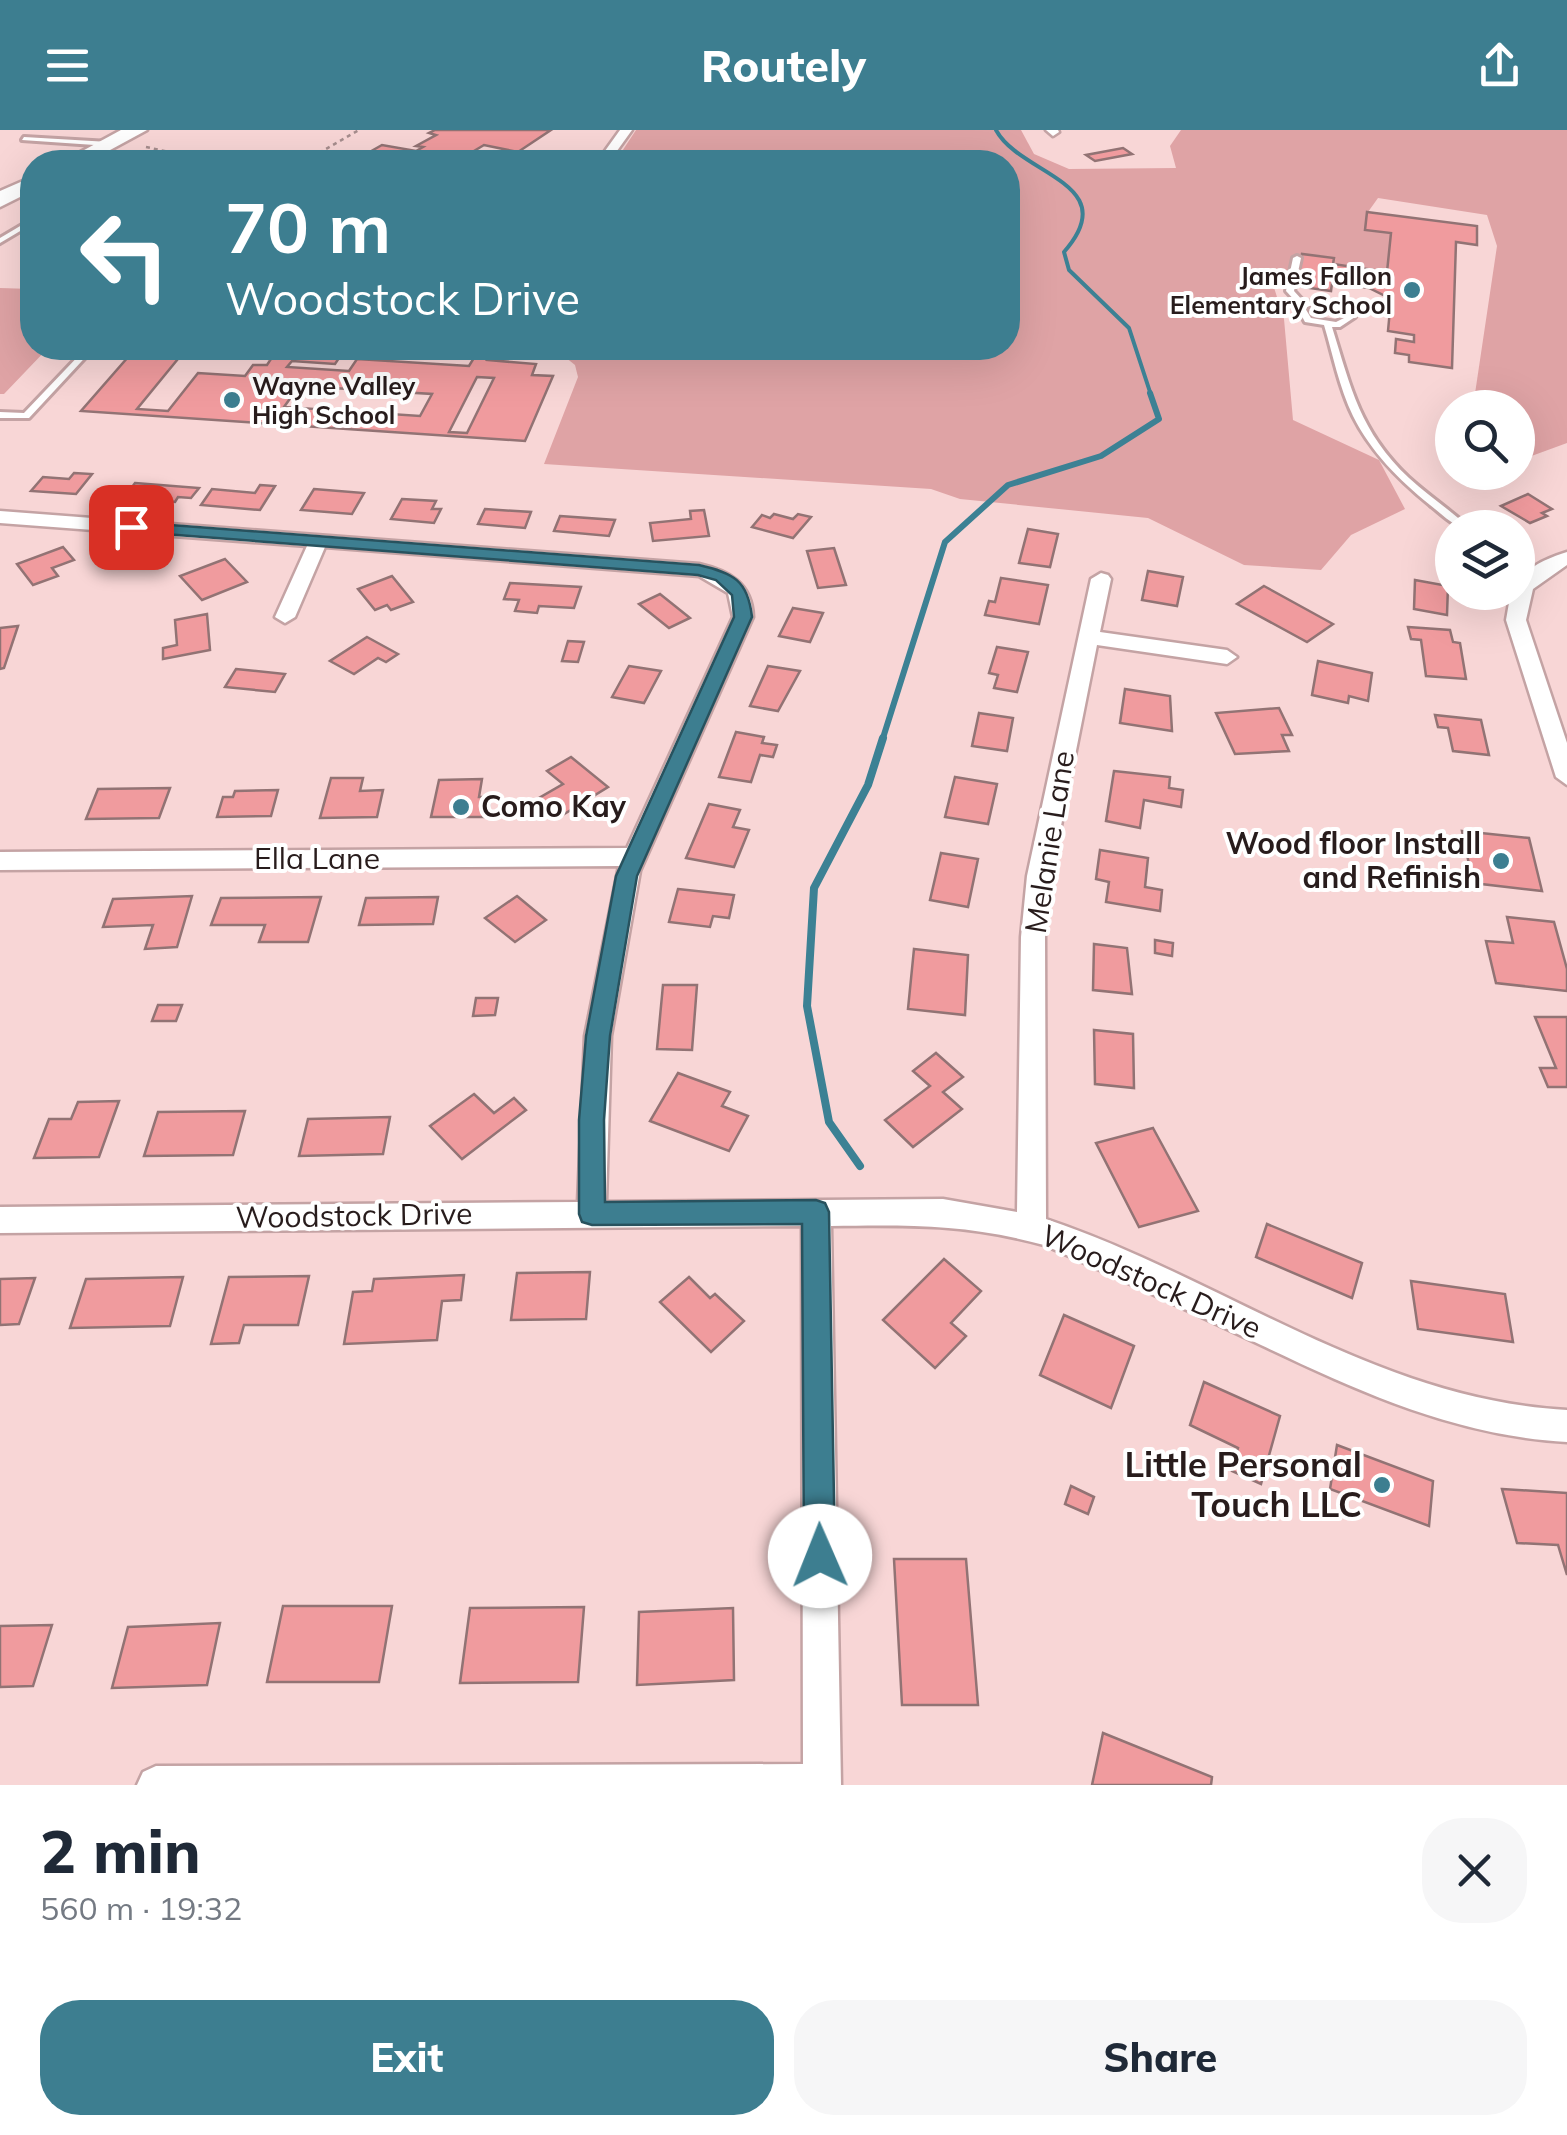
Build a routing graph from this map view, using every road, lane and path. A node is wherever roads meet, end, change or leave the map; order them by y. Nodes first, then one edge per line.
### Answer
1 (39, 130) edge
2 (359, 130) edge
3 (136, 137) edge
4 (108, 144) junction
5 (96, 150) edge
6 (178, 150) edge
7 (324, 150) edge
8 (1297, 258) dead end
9 (1303, 305) junction
10 (1328, 325) junction
11 (79, 360) edge
12 (0, 414) edge
13 (1443, 510) edge
14 (10, 518) edge
15 (0, 536) edge
16 (318, 542) junction
17 (1567, 558) edge
18 (1535, 567) edge
19 (1101, 579) dead end
20 (1517, 610) edge
21 (285, 618) dead end
22 (1088, 637) junction
23 (1227, 657) dead end
24 (1567, 777) edge
25 (634, 858) junction
26 (0, 861) edge
27 (816, 1212) junction
28 (592, 1214) junction
29 (0, 1220) edge
30 (1031, 1229) junction
31 (1567, 1426) edge
32 (156, 1785) edge
33 (819, 1785) edge

1 - 4 lane
2 - 7 path
3 - 4 main road
3 - 6 path
4 - 5 main road
8 - 9 lane
9 - 10 lane
9 - 10 lane
10 - 13 lane
11 - 12 lane
14 - 15 street
14 - 16 street
16 - 21 street
16 - 25 street
17 - 18 street
19 - 22 street, Melanie Lane
20 - 24 street
22 - 23 street
22 - 30 street, Melanie Lane
25 - 26 street, Ella Lane
25 - 28 street
27 - 28 street, Woodstock Drive
27 - 30 street, Woodstock Drive
27 - 33 street
28 - 29 street, Woodstock Drive
30 - 31 street, Woodstock Drive
32 - 33 street

